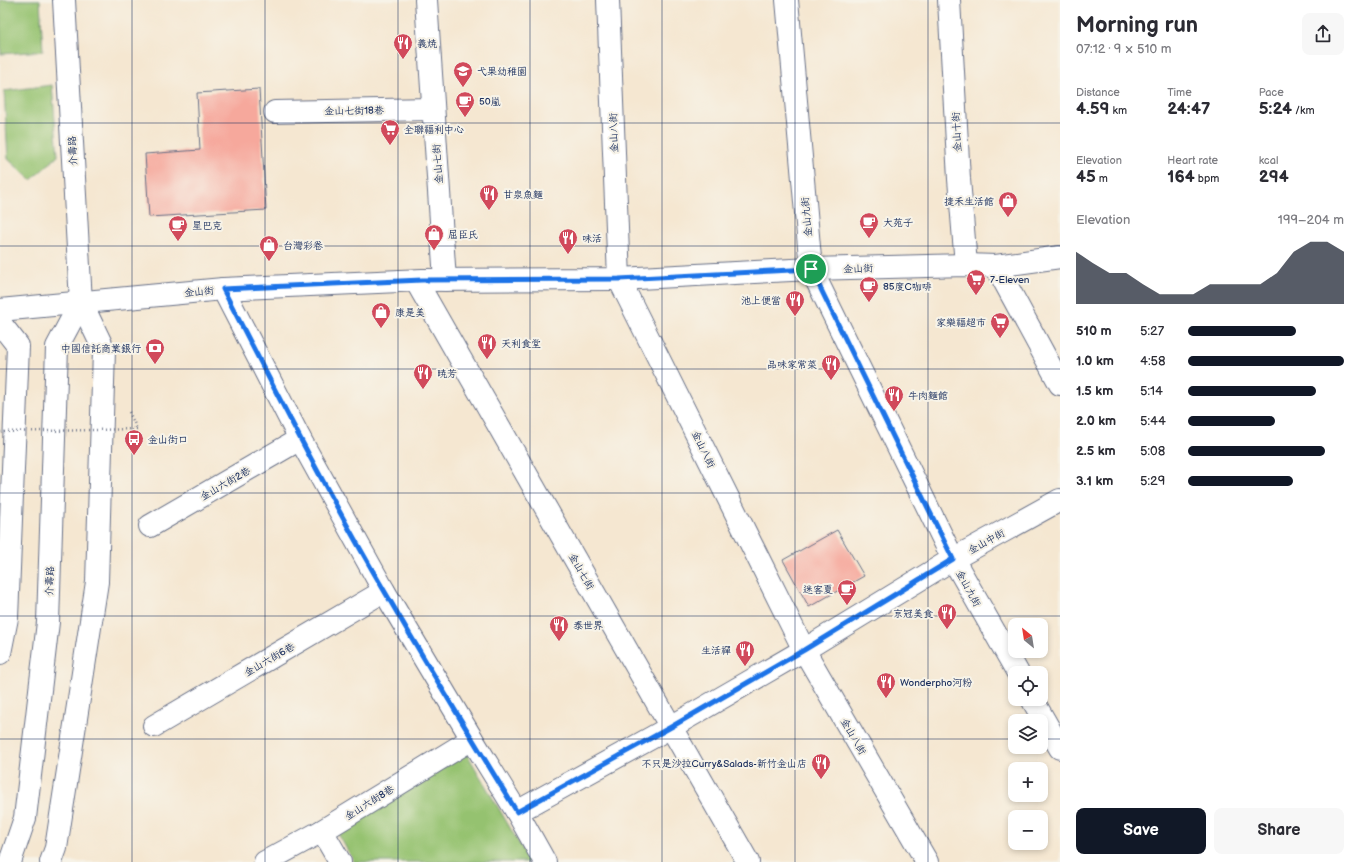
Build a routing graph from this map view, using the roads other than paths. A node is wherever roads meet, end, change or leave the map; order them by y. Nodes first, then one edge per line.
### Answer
1 (64, 0) edge
2 (426, 0) edge
3 (608, 0) edge
4 (787, 0) edge
5 (949, 0) edge
6 (433, 109) junction
7 (275, 112) dead end
8 (1060, 257) edge
9 (966, 265) junction
10 (996, 266) junction
11 (811, 269) junction
12 (619, 279) junction
13 (445, 280) junction
14 (416, 281) junction
15 (223, 289) junction
16 (81, 302) junction
17 (0, 310) edge
18 (0, 323) edge
19 (1060, 384) edge
20 (300, 439) junction
21 (1060, 500) edge
22 (150, 526) dead end
23 (953, 559) junction
24 (384, 591) junction
25 (804, 650) junction
26 (0, 653) edge
27 (1014, 666) edge
28 (1036, 706) edge
29 (154, 726) dead end
30 (671, 727) junction
31 (472, 739) junction
32 (1060, 748) edge
33 (517, 812) junction
34 (322, 831) junction
35 (10, 862) edge
36 (51, 862) edge
37 (265, 862) edge
38 (340, 862) edge
39 (545, 862) edge
40 (748, 862) edge
41 (927, 862) edge

1 - 16 street, 介壽路
2 - 6 street, 金山七街
3 - 12 street, 金山八街
4 - 11 street, 金山九街
5 - 9 street, 金山十街
6 - 7 street, 金山七街18巷
6 - 13 street, 金山七街
8 - 10 street, 金山街
9 - 10 street, 金山街
9 - 11 street, 金山街
10 - 19 street
11 - 12 street, 金山街
11 - 23 street, 金山九街
12 - 13 street, 金山街
12 - 25 street, 金山八街
13 - 14 street, 金山街
14 - 15 street, 金山街
14 - 30 street, 金山七街
15 - 16 street, 金山街
15 - 20 street
16 - 17 street, 金山街
16 - 35 street, 介壽路
16 - 36 street, 介壽路
18 - 26 street
20 - 22 street, 金山六街2巷
20 - 24 street
21 - 23 street, 金山中街
23 - 25 street, 金山中街
23 - 27 street, 金山九街
24 - 29 street, 金山六街6巷
24 - 31 street
25 - 30 street, 金山中街
25 - 41 street, 金山八街
28 - 32 street
30 - 33 street, 金山中街
30 - 40 street, 金山七街
31 - 33 street
31 - 34 street, 金山六街8巷
33 - 39 street
34 - 37 street, 金山六街8巷
34 - 38 street

